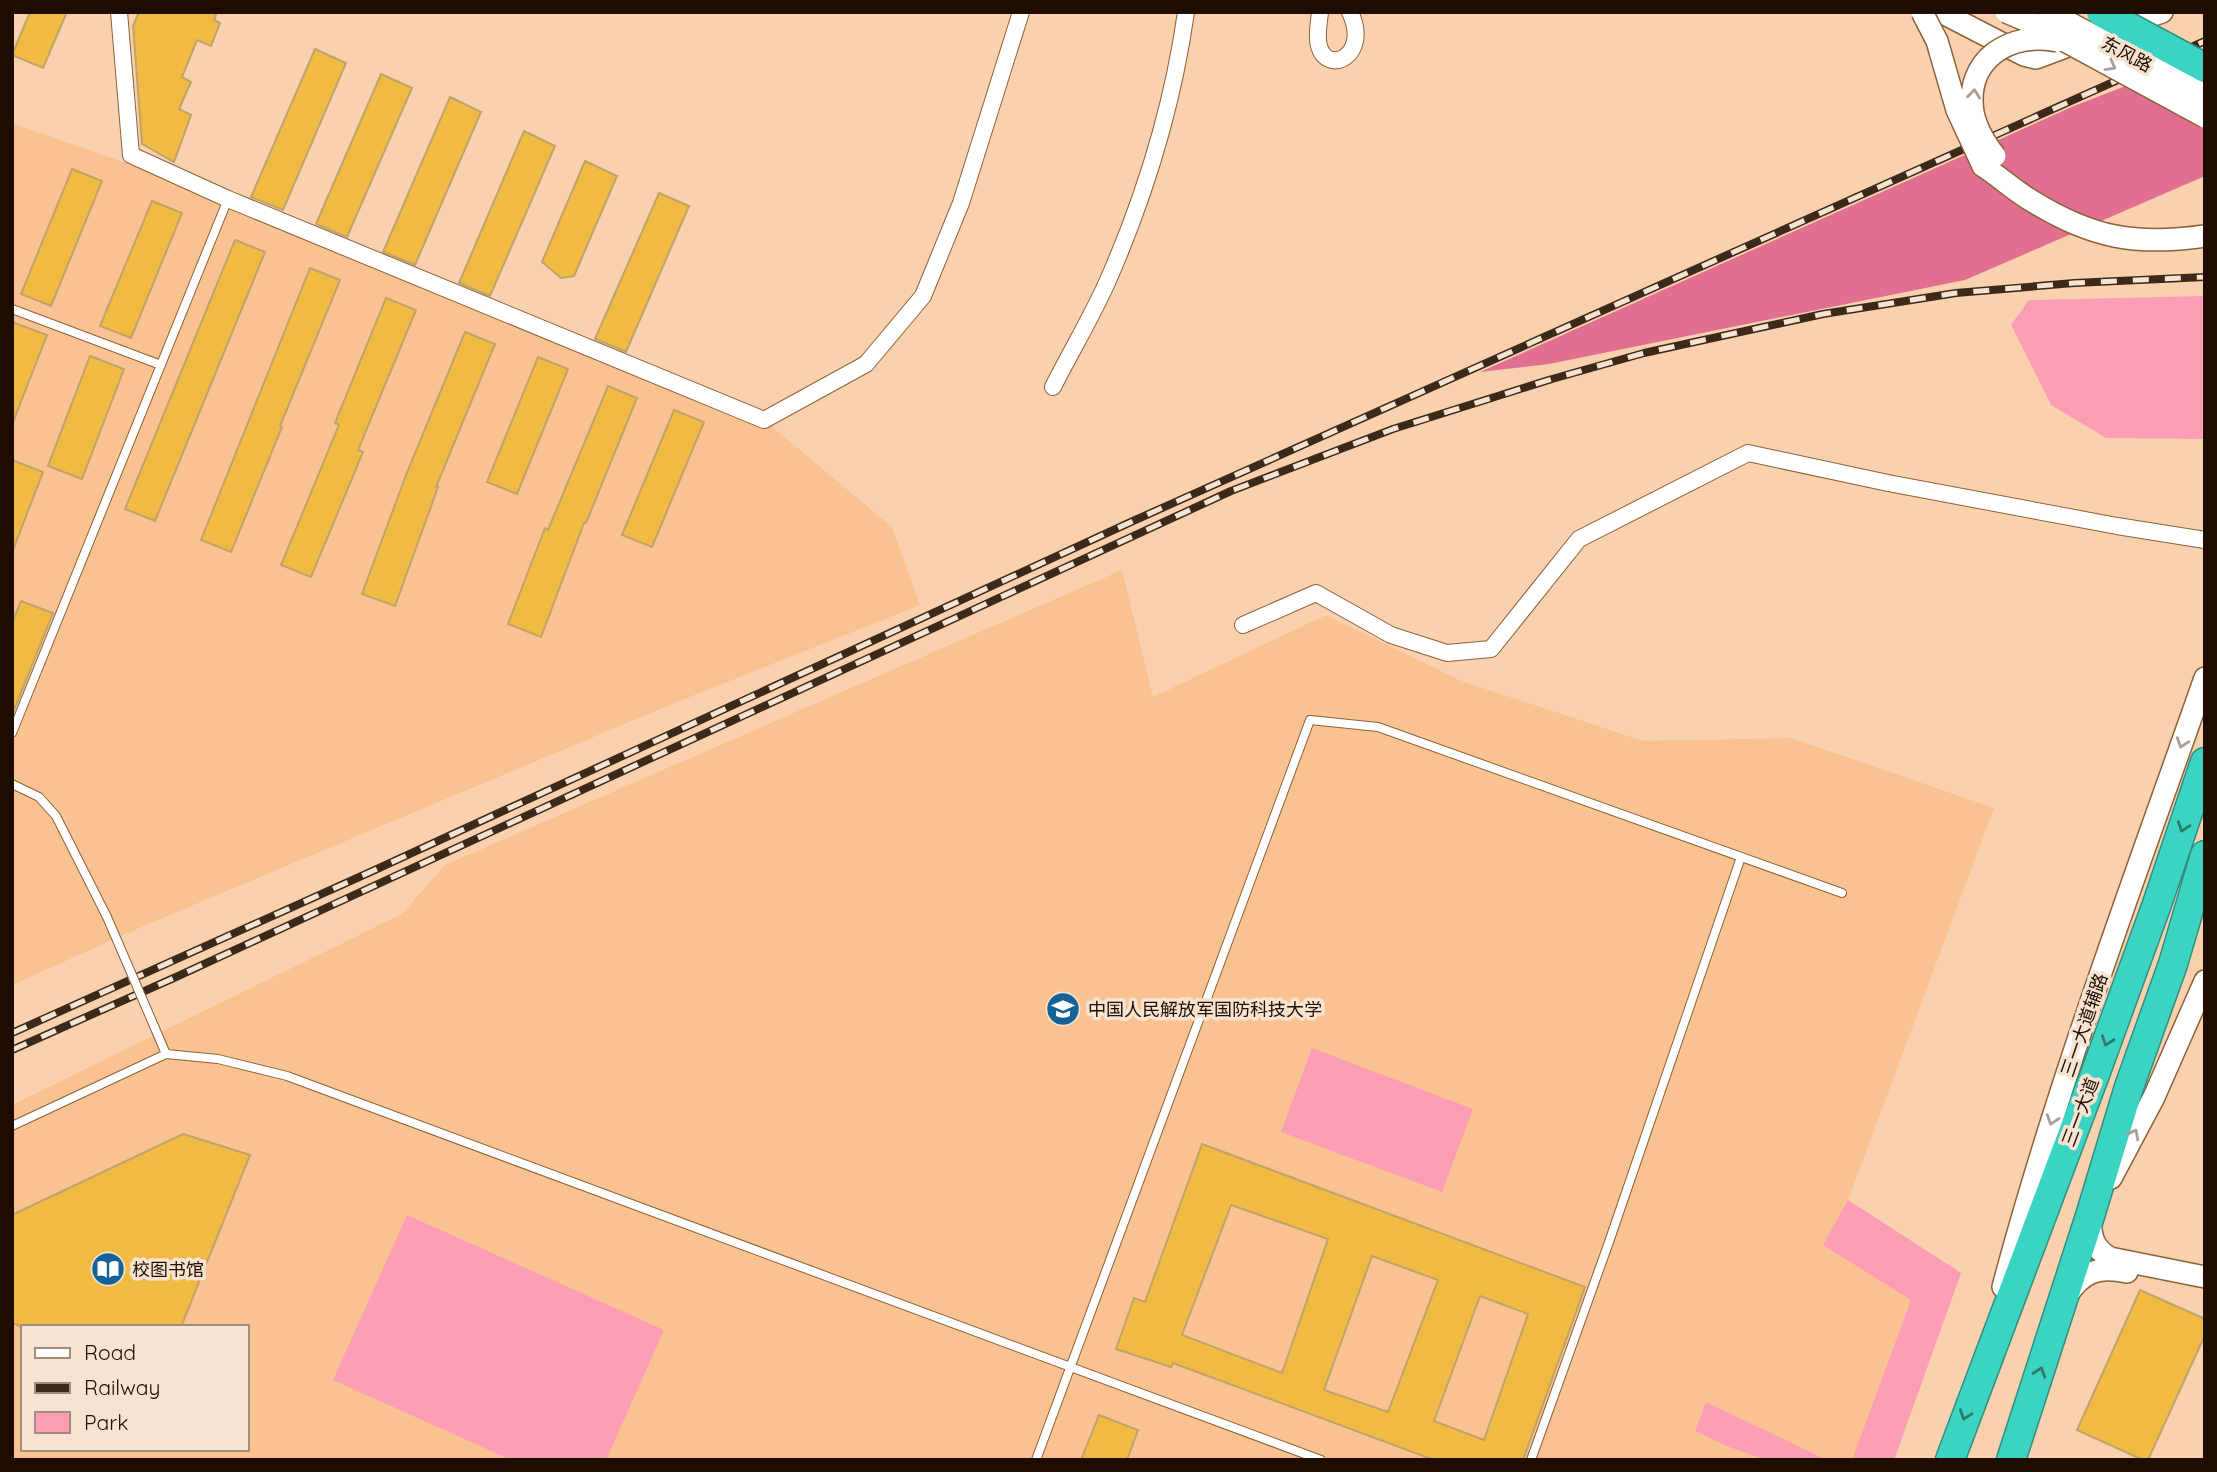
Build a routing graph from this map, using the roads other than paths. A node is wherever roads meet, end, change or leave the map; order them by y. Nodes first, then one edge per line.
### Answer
1 (119, 12) edge
2 (1021, 12) edge
3 (1186, 12) edge
4 (1320, 12) edge
5 (1350, 12) edge
6 (1922, 12) edge
7 (1941, 12) edge
8 (2006, 12) edge
9 (2049, 12) edge
10 (2101, 12) edge
11 (2162, 12) edge
12 (2071, 44) junction
13 (2205, 68) edge
14 (2205, 95) edge
15 (2205, 117) edge
16 (1989, 161) junction
17 (228, 199) junction
18 (2205, 223) edge
19 (2205, 236) edge
20 (12, 309) edge
21 (161, 365) junction
22 (1053, 387) dead end
23 (2205, 540) edge
24 (1243, 625) dead end
25 (2205, 678) edge
26 (12, 733) edge
27 (2205, 762) edge
28 (12, 784) edge
29 (2205, 855) edge
30 (1741, 857) junction
31 (1842, 893) dead end
32 (2205, 899) edge
33 (2173, 964) junction
34 (2205, 981) edge
35 (166, 1054) junction
36 (12, 1126) edge
37 (2090, 1216) junction
38 (2205, 1277) edge
39 (2205, 1287) edge
40 (2062, 1305) junction
41 (1069, 1368) junction
42 (1979, 1378) junction
43 (1036, 1460) edge
44 (1321, 1460) edge
45 (1531, 1460) edge
46 (1950, 1460) edge
47 (2011, 1460) edge

1 - 17 street
2 - 17 street
3 - 22 street
4 - 5 street
6 - 16 street, bridge
7 - 11 street
8 - 12 street, bridge
9 - 14 street, 东风路, bridge
10 - 13 highway, bridge
12 -> 15 street, bridge
16 -> 12 street, bridge
16 - 18 street
16 - 19 street
17 - 21 lane
20 - 21 lane
21 - 26 lane
23 - 24 street
25 -> 42 street, 三一大道辅路
27 -> 42 highway, 三一大道
28 - 35 lane, bridge
29 - 33 highway, 三一大道
30 - 31 lane
30 - 41 lane
30 - 45 lane
32 - 33 highway
33 - 37 highway, 三一大道
37 -> 34 street
35 - 36 lane
35 - 41 lane
37 - 38 street
37 - 40 highway, 三一大道
39 - 40 street
47 -> 40 highway, 三一大道
41 - 43 lane
41 - 44 lane
42 -> 46 highway, 三一大道

